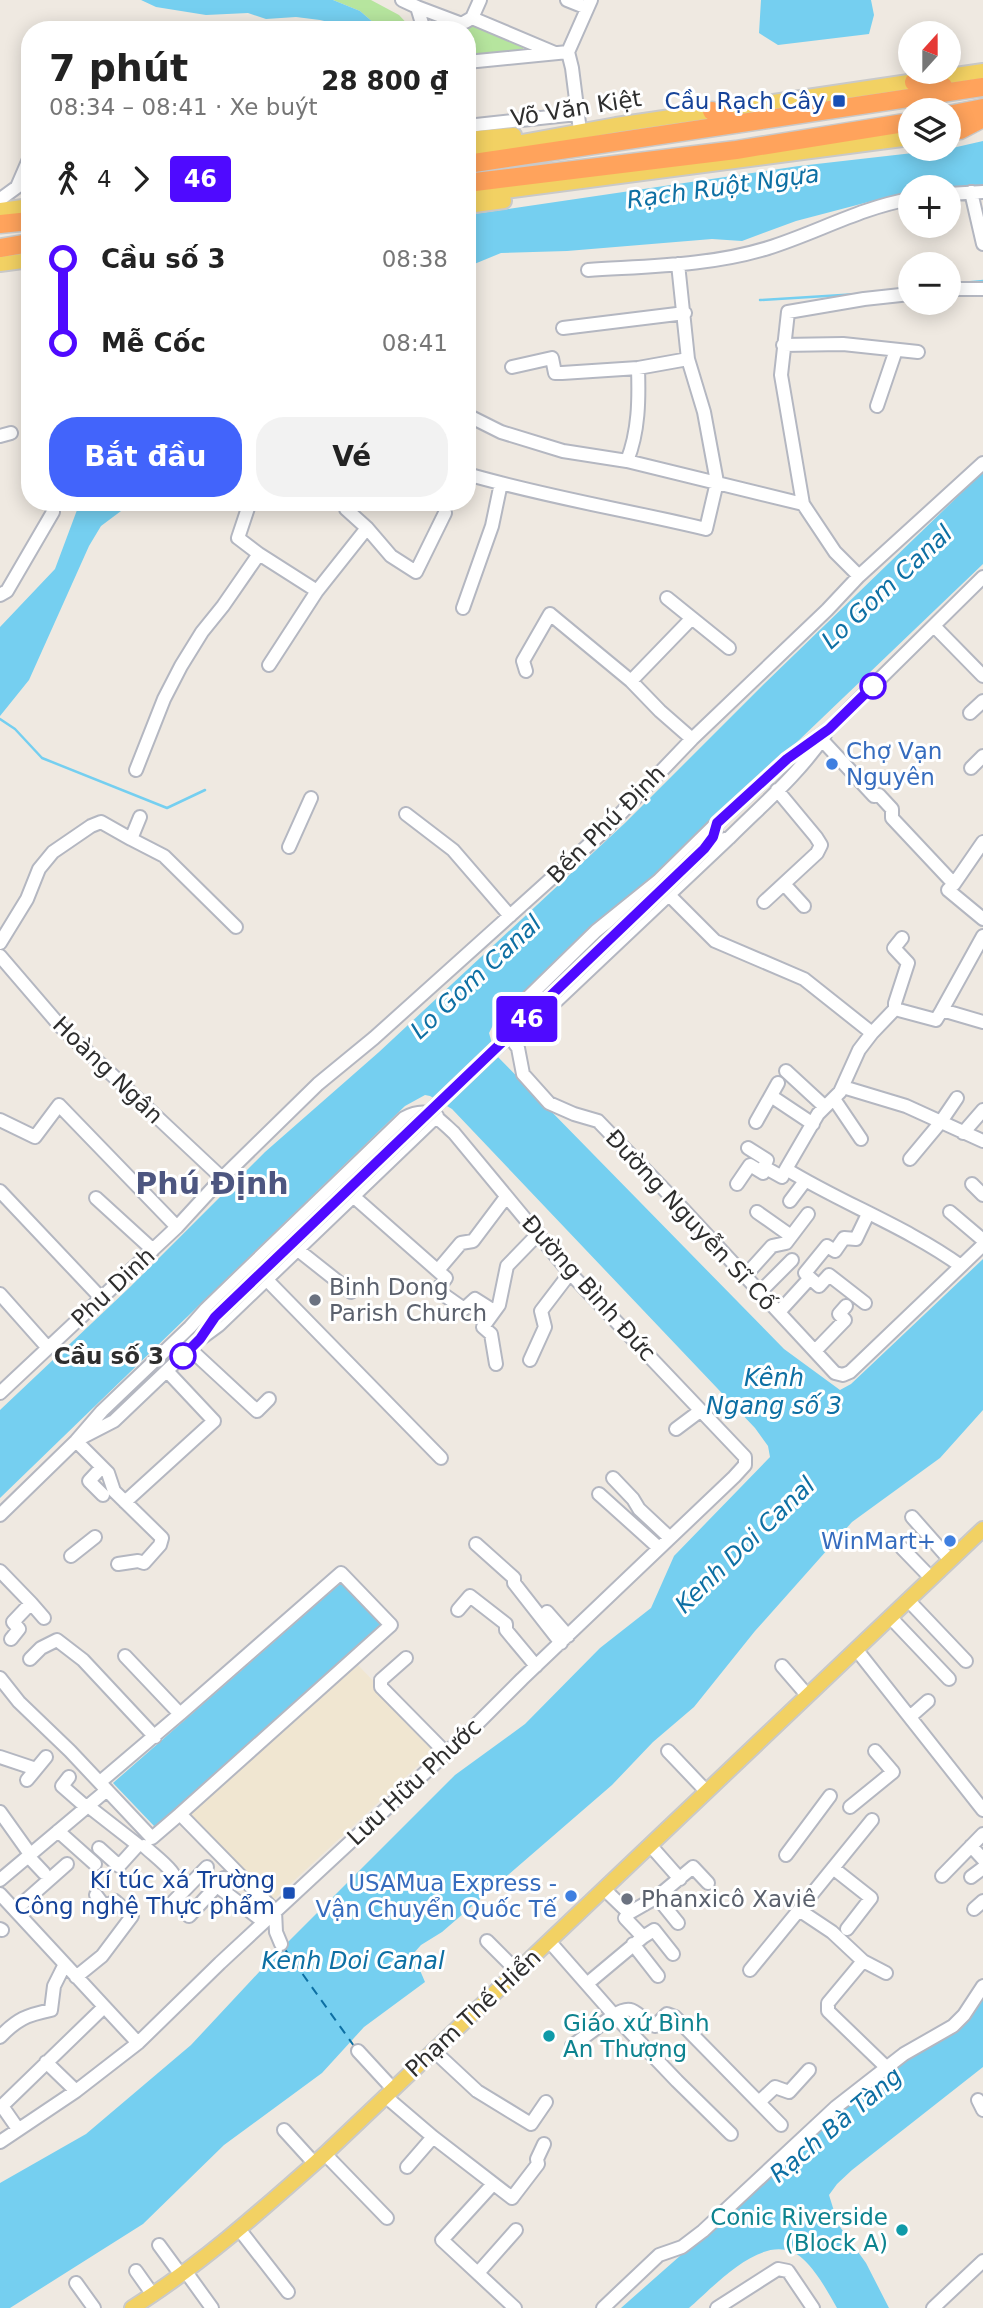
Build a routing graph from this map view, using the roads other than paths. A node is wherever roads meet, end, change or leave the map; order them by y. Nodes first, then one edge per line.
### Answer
1 (402, 0) edge
2 (480, 0) edge
3 (567, 0) edge
4 (589, 4) edge
5 (434, 6) edge
6 (417, 7) junction
7 (421, 21) edge
8 (459, 21) edge
9 (466, 21) edge
10 (476, 27) edge
11 (562, 52) junction
12 (476, 61) edge
13 (983, 71) edge
14 (961, 75) edge
15 (900, 84) edge
16 (927, 84) edge
17 (983, 87) edge
18 (960, 89) junction
19 (983, 108) edge
20 (707, 112) junction
21 (961, 112) edge
22 (577, 114) junction
23 (983, 118) edge
24 (734, 123) junction
25 (898, 124) edge
26 (476, 125) edge
27 (983, 126) edge
28 (961, 128) edge
29 (961, 130) edge
30 (580, 131) junction
31 (678, 133) junction
32 (561, 134) junction
33 (476, 138) edge
34 (898, 139) edge
35 (476, 150) edge
36 (684, 156) junction
37 (730, 156) junction
38 (476, 163) edge
39 (704, 165) junction
40 (21, 177) edge
41 (476, 182) edge
42 (565, 184) junction
43 (977, 192) edge
44 (476, 195) edge
45 (898, 202) edge
46 (476, 205) edge
47 (21, 207) edge
48 (1, 208) edge
49 (21, 217) edge
50 (21, 244) edge
51 (983, 244) edge
52 (0, 248) edge
53 (21, 262) edge
54 (0, 264) edge
55 (678, 264) junction
56 (588, 270) dead end
57 (961, 289) edge
58 (983, 289) edge
59 (898, 295) edge
60 (685, 313) junction
61 (563, 328) dead end
62 (783, 345) junction
63 (896, 350) junction
64 (918, 352) dead end
65 (688, 359) junction
66 (512, 367) dead end
67 (638, 368) junction
68 (877, 407) dead end
69 (476, 420) edge
70 (627, 461) junction
71 (983, 463) edge
72 (476, 476) edge
73 (717, 482) junction
74 (501, 483) junction
75 (803, 504) junction
76 (247, 511) edge
77 (348, 511) edge
78 (53, 512) dead end
79 (445, 513) dead end
80 (367, 528) junction
81 (259, 554) junction
82 (859, 576) junction
83 (982, 580) edge
84 (317, 590) junction
85 (1, 595) edge
86 (667, 598) dead end
87 (463, 608) dead end
88 (692, 618) junction
89 (934, 626) junction
90 (729, 648) dead end
91 (269, 665) dead end
92 (526, 671) dead end
93 (983, 676) edge
94 (631, 681) junction
95 (983, 701) edge
96 (970, 713) dead end
97 (826, 734) junction
98 (692, 739) junction
99 (983, 756) edge
100 (787, 759) junction
101 (971, 768) dead end
102 (136, 770) dead end
103 (798, 770) junction
104 (777, 790) junction
105 (311, 798) dead end
106 (407, 814) dead end
107 (140, 817) dead end
108 (717, 823) junction
109 (729, 838) junction
110 (131, 839) junction
111 (983, 842) edge
112 (289, 847) dead end
113 (704, 849) junction
114 (784, 884) junction
115 (954, 884) junction
116 (668, 894) junction
117 (764, 902) dead end
118 (804, 906) dead end
119 (510, 916) junction
120 (983, 919) edge
121 (236, 928) dead end
122 (983, 936) edge
123 (902, 938) dead end
124 (0, 943) edge
125 (0, 956) edge
126 (895, 1009) junction
127 (942, 1010) junction
128 (983, 1022) edge
129 (872, 1034) junction
130 (514, 1041) junction
131 (786, 1071) dead end
132 (778, 1083) dead end
133 (843, 1087) junction
134 (771, 1096) junction
135 (957, 1098) dead end
136 (829, 1103) junction
137 (983, 1110) edge
138 (437, 1116) junction
139 (0, 1119) edge
140 (756, 1122) dead end
141 (940, 1123) junction
142 (813, 1124) junction
143 (963, 1133) junction
144 (860, 1139) dead end
145 (983, 1142) edge
146 (748, 1148) dead end
147 (910, 1160) dead end
148 (766, 1168) junction
149 (786, 1169) junction
150 (222, 1178) junction
151 (805, 1181) junction
152 (737, 1184) dead end
153 (972, 1184) dead end
154 (0, 1191) edge
155 (983, 1195) edge
156 (353, 1196) junction
157 (506, 1197) junction
158 (96, 1198) dead end
159 (790, 1201) dead end
160 (757, 1212) dead end
161 (950, 1212) dead end
162 (808, 1214) dead end
163 (868, 1214) junction
164 (177, 1227) junction
165 (539, 1233) junction
166 (792, 1236) junction
167 (983, 1242) edge
168 (153, 1250) junction
169 (298, 1250) junction
170 (792, 1260) dead end
171 (961, 1266) junction
172 (439, 1269) junction
173 (570, 1273) junction
174 (745, 1276) junction
175 (810, 1278) junction
176 (267, 1280) junction
177 (351, 1292) dead end
178 (760, 1292) junction
179 (0, 1294) edge
180 (102, 1299) junction
181 (865, 1303) dead end
182 (846, 1306) dead end
183 (494, 1311) junction
184 (779, 1312) junction
185 (215, 1317) junction
186 (190, 1327) junction
187 (200, 1339) junction
188 (48, 1348) junction
189 (190, 1349) junction
190 (815, 1351) junction
191 (530, 1360) dead end
192 (496, 1364) dead end
193 (167, 1371) junction
194 (135, 1381) junction
195 (145, 1392) junction
196 (0, 1393) edge
197 (269, 1399) dead end
198 (700, 1411) junction
199 (676, 1429) dead end
200 (76, 1441) junction
201 (746, 1457) joint
202 (441, 1458) dead end
203 (102, 1467) junction
204 (613, 1478) dead end
205 (599, 1494) dead end
206 (103, 1495) dead end
207 (125, 1502) junction
208 (0, 1515) edge
209 (912, 1517) dead end
210 (983, 1529) edge
211 (95, 1537) dead end
212 (670, 1538) junction
213 (476, 1544) dead end
214 (659, 1548) junction
215 (902, 1548) dead end
216 (71, 1556) dead end
217 (950, 1560) junction
218 (118, 1564) dead end
219 (0, 1571) edge
220 (931, 1578) junction
221 (908, 1600) junction
222 (31, 1603) junction
223 (458, 1610) dead end
224 (547, 1612) dead end
225 (890, 1617) junction
226 (44, 1618) dead end
227 (11, 1639) dead end
228 (565, 1639) junction
229 (856, 1649) junction
230 (125, 1656) dead end
231 (406, 1658) dead end
232 (30, 1660) dead end
233 (967, 1661) dead end
234 (536, 1666) junction
235 (782, 1666) dead end
236 (0, 1678) edge
237 (949, 1679) dead end
238 (807, 1695) junction
239 (928, 1701) dead end
240 (180, 1714) junction
241 (911, 1716) junction
242 (155, 1737) junction
243 (668, 1751) dead end
244 (875, 1751) dead end
245 (446, 1753) junction
246 (46, 1757) dead end
247 (0, 1758) edge
248 (69, 1777) dead end
249 (102, 1790) junction
250 (706, 1791) junction
251 (830, 1796) dead end
252 (87, 1807) junction
253 (850, 1808) dead end
254 (983, 1810) edge
255 (0, 1812) edge
256 (180, 1814) junction
257 (872, 1820) dead end
258 (58, 1831) junction
259 (983, 1834) edge
260 (650, 1845) junction
261 (144, 1846) dead end
262 (971, 1846) junction
263 (99, 1848) dead end
264 (29, 1855) junction
265 (786, 1855) dead end
266 (983, 1859) edge
267 (67, 1864) dead end
268 (95, 1864) dead end
269 (206, 1867) dead end
270 (833, 1868) junction
271 (983, 1868) edge
272 (44, 1873) dead end
273 (942, 1877) dead end
274 (971, 1877) dead end
275 (680, 1879) junction
276 (0, 1880) edge
277 (708, 1883) dead end
278 (604, 1889) junction
279 (0, 1894) edge
280 (96, 1895) dead end
281 (657, 1897) junction
282 (15, 1910) junction
283 (799, 1910) junction
284 (275, 1911) junction
285 (629, 1913) junction
286 (189, 1916) dead end
287 (264, 1922) junction
288 (678, 1923) dead end
289 (848, 1928) dead end
290 (638, 1940) junction
291 (487, 1941) dead end
292 (550, 1941) junction
293 (281, 1944) dead end
294 (673, 1954) dead end
295 (863, 1961) junction
296 (65, 1964) junction
297 (750, 1970) dead end
298 (517, 1971) junction
299 (886, 1973) dead end
300 (657, 1976) dead end
301 (76, 1977) junction
302 (587, 1983) junction
303 (983, 1986) edge
304 (104, 2007) junction
305 (614, 2015) junction
306 (0, 2037) edge
307 (138, 2043) junction
308 (572, 2046) dead end
309 (433, 2050) junction
310 (358, 2051) dead end
311 (46, 2062) junction
312 (886, 2067) junction
313 (809, 2070) dead end
314 (76, 2091) junction
315 (389, 2093) junction
316 (546, 2102) dead end
317 (759, 2102) junction
318 (1, 2107) edge
319 (780, 2125) dead end
320 (19, 2129) junction
321 (284, 2130) dead end
322 (731, 2134) dead end
323 (433, 2137) junction
324 (0, 2142) edge
325 (544, 2144) dead end
326 (320, 2159) junction
327 (407, 2167) dead end
328 (493, 2184) junction
329 (387, 2218) dead end
330 (239, 2229) junction
331 (516, 2230) dead end
332 (159, 2245) dead end
333 (983, 2261) edge
334 (136, 2271) dead end
335 (478, 2273) junction
336 (184, 2274) junction
337 (76, 2283) dead end
338 (288, 2292) dead end
339 (153, 2295) junction
340 (94, 2308) edge
341 (132, 2308) edge
342 (212, 2308) edge
343 (514, 2308) edge
344 (603, 2308) edge
345 (718, 2308) edge
346 (813, 2308) edge
347 (933, 2308) edge

1 - 6 street
2 - 9 street
3 - 4 street
4 - 11 street
5 - 6 street
5 - 8 street
6 - 7 street
10 - 11 street
11 - 12 street
11 - 22 street
13 - 14 main road, Võ Văn Kiệt
15 - 20 main road, Võ Văn Kiệt
16 - 18 highway
17 - 18 highway, Võ Văn Kiệt
18 - 24 highway, Võ Văn Kiệt
19 - 21 highway
20 - 24 highway
20 - 30 main road, Võ Văn Kiệt
20 - 31 highway
22 - 26 street
22 - 30 street
23 - 28 highway
24 - 31 highway, Võ Văn Kiệt
25 - 37 highway
27 - 29 main road
30 - 32 main road, Võ Văn Kiệt
31 - 38 highway, Võ Văn Kiệt
32 - 33 main road
32 - 35 main road, Võ Văn Kiệt
34 - 37 main road
36 - 37 highway
36 - 39 highway
36 - 41 highway
37 - 39 main road
39 - 42 main road
40 - 48 street
42 - 44 main road
42 - 46 main road
43 - 51 street
45 - 55 street
47 - 48 main road
48 - 49 highway
50 - 52 highway
53 - 54 main road
55 - 56 street
55 - 60 street
57 - 58 street
59 - 62 street
60 - 61 street
60 - 65 street
62 - 63 street
62 - 75 street
63 - 64 street
63 - 68 street
65 - 67 street
65 - 73 street
66 - 67 street
67 - 70 street
69 - 70 street
70 - 73 street
71 - 82 street, Bến Phú Định
72 - 74 street
73 - 74 street
73 - 75 street
74 - 87 street
75 - 82 street
76 - 81 street
77 - 80 street
78 - 85 street
79 - 80 street
80 - 84 street
81 - 84 street
81 - 102 street
82 - 98 street, Bến Phú Định
83 - 89 street
84 - 91 street
86 - 88 street
88 - 90 street
88 - 94 street
89 - 93 street
89 - 97 street
92 - 94 street
94 - 98 street
95 - 96 street
97 - 100 street
97 - 103 street
97 - 115 street
98 - 119 street, Bến Phú Định
99 - 101 street
100 - 103 street
100 - 108 street
103 - 104 street
104 - 109 street
104 - 114 street
105 - 112 street
106 - 119 street
107 - 110 street
108 - 113 street
108 - 130 street, Đường Nguyễn Sĩ Cố
109 - 113 street
109 - 116 street
110 - 121 street
110 - 124 street
111 - 115 street
113 - 185 street, bridge
114 - 117 street
114 - 118 street
115 - 120 street
116 - 129 street
116 - 130 street
119 - 150 street, Bến Phú Định
122 - 127 street
123 - 126 street
125 - 150 street, Hoàng Ngân
126 - 127 street
126 - 129 street
127 - 128 street
129 - 133 street
130 - 174 street, Đường Nguyễn Sĩ Cố
131 - 136 street
132 - 134 street
133 - 136 street
133 - 141 street
134 - 140 street
134 - 142 street
135 - 141 street
136 - 142 street
136 - 144 street
137 - 143 street
138 - 156 street
138 - 157 street, Đường Bình Đức
138 - 186 street
139 - 164 street
141 - 143 street
141 - 147 street
142 - 149 street
143 - 145 street
146 - 148 street
148 - 149 street
148 - 152 street
149 - 151 street
150 - 164 street, Phu Dinh
151 - 159 street
151 - 163 street
153 - 155 street
154 - 180 street
156 - 169 street
156 - 172 street
157 - 165 street, Đường Bình Đức
157 - 172 street
158 - 168 street
160 - 166 street
161 - 167 street
162 - 166 street
163 - 171 street
163 - 175 street
164 - 168 street, Phu Dinh
165 - 173 street, Đường Bình Đức
165 - 183 street
166 - 174 street
167 - 171 street
168 - 180 street, Phu Dinh
169 - 176 street
169 - 177 street
170 - 178 street
171 - 190 street, Đường Nguyễn Sĩ Cố
172 - 183 street
173 - 191 street
173 - 198 street, Đường Bình Đức
174 - 178 street, Đường Nguyễn Sĩ Cố
175 - 181 street
175 - 184 street
176 - 187 street
176 - 202 street
178 - 184 street, Đường Nguyễn Sĩ Cố
179 - 188 street
180 - 188 street, Phu Dinh
182 - 190 street
183 - 192 street
184 - 190 street, Đường Nguyễn Sĩ Cố
185 - 186 street
185 - 187 street
186 - 194 street
187 - 189 street
188 - 196 street, Phu Dinh
189 - 193 street
189 - 197 street
193 - 195 street
193 - 207 street
194 - 195 street
194 - 200 street
195 - 200 street
198 - 199 street
198 - 201 street, Đường Bình Đức
200 - 203 street
200 - 208 street
201 - 212 street, Lưu Hữu Phước
203 - 206 street
203 - 207 street
204 - 212 street
205 - 214 street
207 - 218 street
209 - 217 street
210 - 217 main road, Phạm Thế Hiển
211 - 216 street
212 - 214 street, Lưu Hữu Phước
213 - 228 street
214 - 228 street, Lưu Hữu Phước
215 - 220 street
217 - 220 main road, Phạm Thế Hiển
219 - 222 street
220 - 221 main road, Phạm Thế Hiển
221 - 225 main road, Phạm Thế Hiển
221 - 233 street
222 - 226 street
222 - 227 street
223 - 234 street
224 - 228 street
225 - 229 main road, Phạm Thế Hiển
225 - 237 street
228 - 234 street, Lưu Hữu Phước
229 - 238 main road, Phạm Thế Hiển
229 - 241 street
230 - 240 street
231 - 245 street
232 - 242 street
234 - 245 street, Lưu Hữu Phước
235 - 238 street
236 - 249 street
238 - 250 main road, Phạm Thế Hiển
239 - 241 street
240 - 242 street
240 - 256 street
241 - 254 street
242 - 249 street
243 - 250 street
244 - 253 street
245 - 284 street, Lưu Hữu Phước
246 - 247 street
248 - 252 street
249 - 252 street
249 - 256 street
250 - 260 main road, Phạm Thế Hiển
251 - 265 street
252 - 258 street
252 - 263 street
255 - 264 street
256 - 284 street
257 - 270 street
258 - 264 street
258 - 268 street
259 - 262 street
260 - 275 street
260 - 278 main road, Phạm Thế Hiển
261 - 269 street
262 - 266 street
262 - 273 street
264 - 272 street
264 - 276 street
267 - 282 street
270 - 283 street
270 - 289 street
271 - 274 street
275 - 277 street
275 - 281 street
278 - 285 street
278 - 292 main road, Phạm Thế Hiển
279 - 282 street
280 - 301 street
281 - 285 street
281 - 288 street
282 - 296 street
283 - 295 street
283 - 297 street
284 - 287 street, Lưu Hữu Phước
284 - 293 street
285 - 290 street
286 - 287 street
287 - 307 street, Lưu Hữu Phước
290 - 294 street
290 - 300 street
290 - 302 street
291 - 298 street
292 - 298 main road, Phạm Thế Hiển
292 - 302 street
295 - 299 street
295 - 312 street
296 - 301 street
296 - 306 street
298 - 309 main road, Phạm Thế Hiển
301 - 304 street
302 - 305 street
303 - 312 street
304 - 307 street
304 - 311 street
305 - 308 street
305 - 317 street
305 - 322 street
307 - 314 street, Lưu Hữu Phước
309 - 315 main road, Phạm Thế Hiển
309 - 316 street
310 - 315 street
311 - 314 street
311 - 318 street
312 - 344 street
313 - 317 street
314 - 320 street, Lưu Hữu Phước
315 - 323 street
315 - 326 main road, Phạm Thế Hiển
317 - 319 street
318 - 320 street
320 - 324 street, Lưu Hữu Phước
321 - 326 street
323 - 327 street
323 - 328 street
325 - 328 street
326 - 329 street
326 - 330 main road, Phạm Thế Hiển
328 - 335 street
330 - 336 main road, Phạm Thế Hiển
330 - 338 street
331 - 335 street
332 - 336 street
333 - 347 street
334 - 339 street
335 - 343 street
336 - 339 main road, Phạm Thế Hiển
336 - 342 street
337 - 340 street
339 - 341 main road, Phạm Thế Hiển
345 - 346 street

